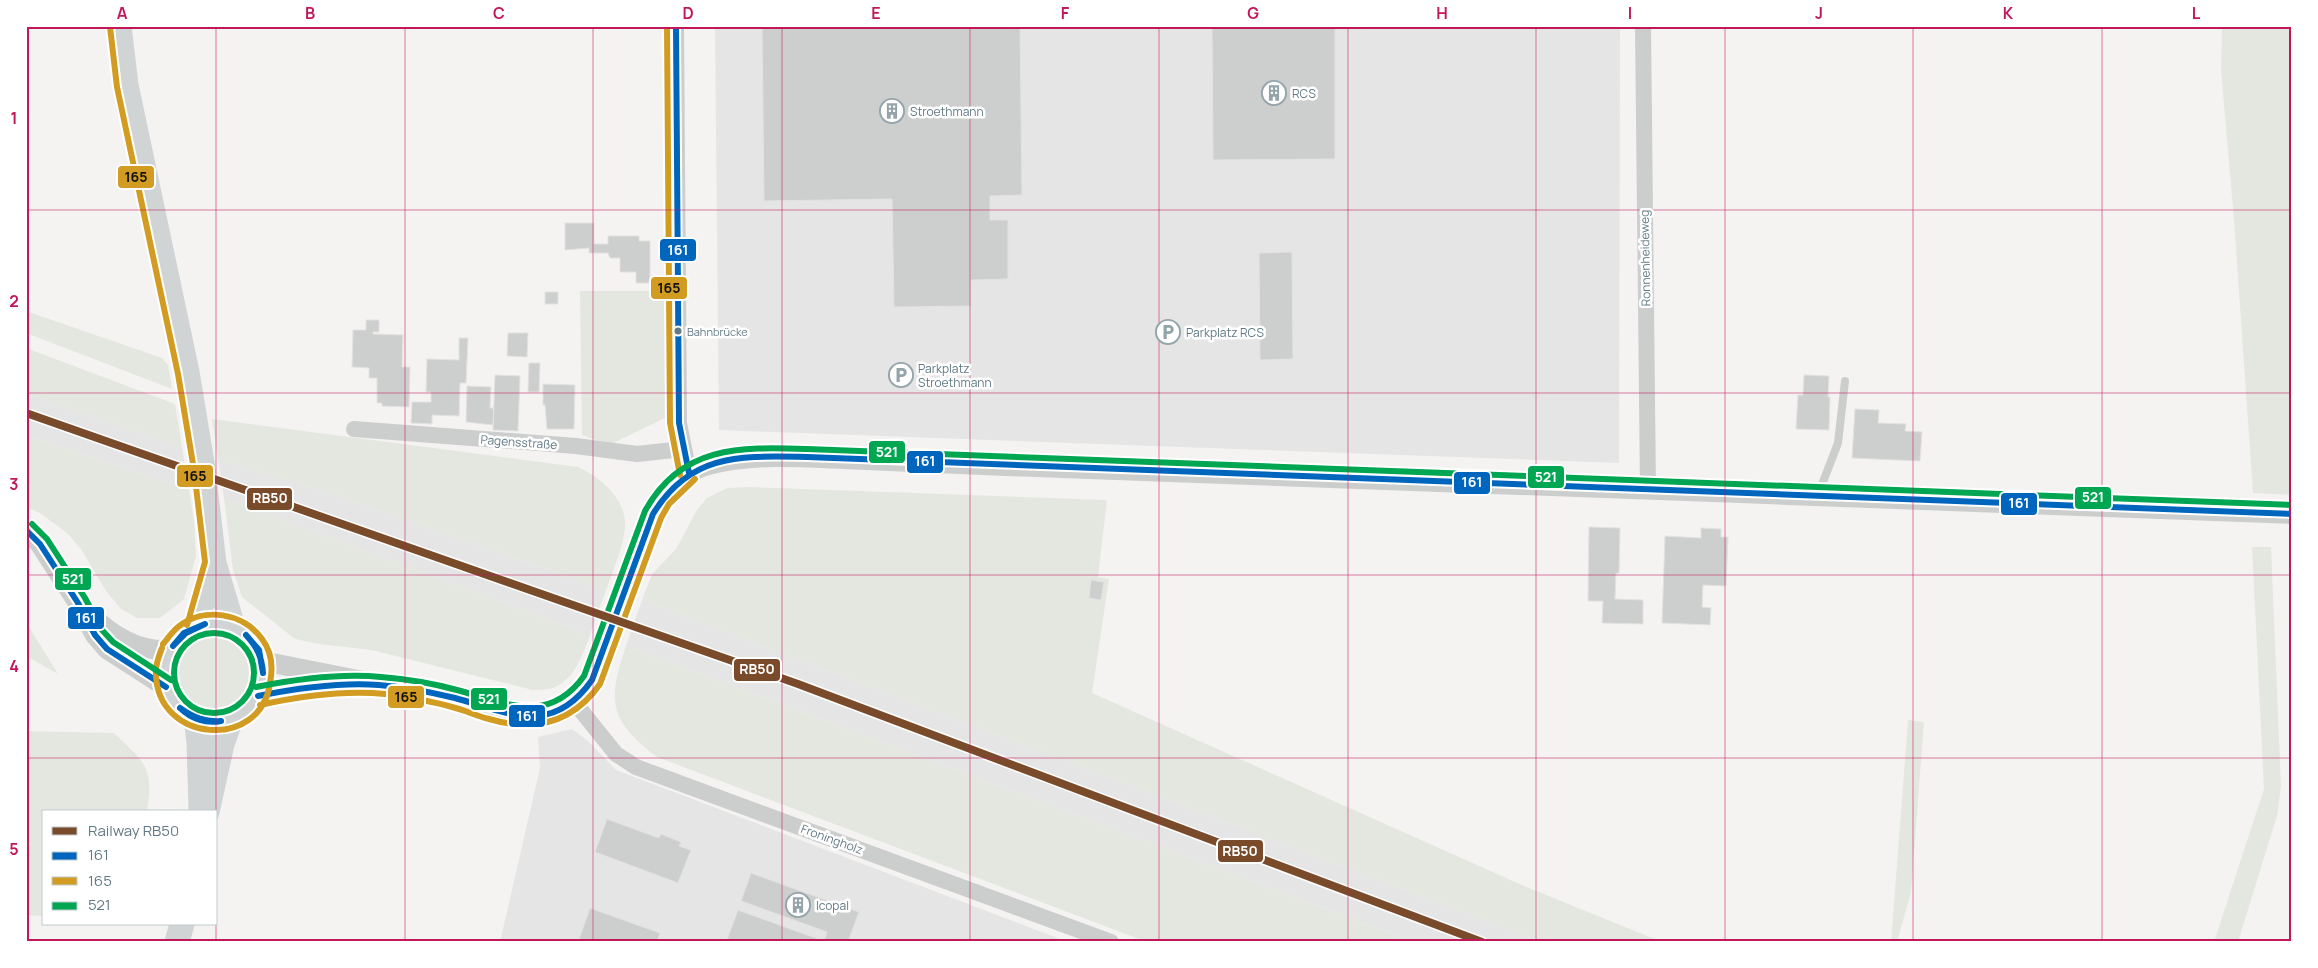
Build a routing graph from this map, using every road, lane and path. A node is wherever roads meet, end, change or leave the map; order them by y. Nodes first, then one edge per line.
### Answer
1 (120, 26) edge
2 (676, 26) edge
3 (1643, 26) edge
4 (1845, 381) dead end
5 (354, 430) dead end
6 (683, 448) junction
7 (689, 474) junction
8 (1648, 490) junction
9 (1818, 496) junction
10 (2292, 514) edge
11 (26, 530) edge
12 (214, 562) junction
13 (78, 603) junction
14 (195, 627) junction
15 (233, 627) junction
16 (170, 650) junction
17 (262, 661) junction
18 (377, 685) junction
19 (166, 687) junction
20 (258, 696) junction
21 (575, 703) junction
22 (196, 719) junction
23 (231, 719) junction
24 (201, 810) edge
25 (207, 810) edge
26 (181, 926) edge
27 (177, 942) edge
28 (1111, 942) edge

1 - 12 main road
2 - 6 street
3 - 8 street, Ronnenheideweg
4 - 9 lane
5 - 6 street, Pagensstraße
6 - 7 street
7 - 8 street
7 - 21 street
8 - 9 street
9 - 10 street
11 - 13 street
12 - 14 main road
12 - 15 main road
13 - 16 street
13 - 19 street
14 - 15 main road
14 - 16 main road
15 - 17 main road
16 - 19 main road
17 - 18 street
17 - 20 main road
18 - 20 street
18 - 21 street
19 - 22 main road
20 - 23 main road
21 - 28 street, Froningholz
22 - 23 main road
22 - 24 main road
23 - 25 main road
26 - 27 main road

